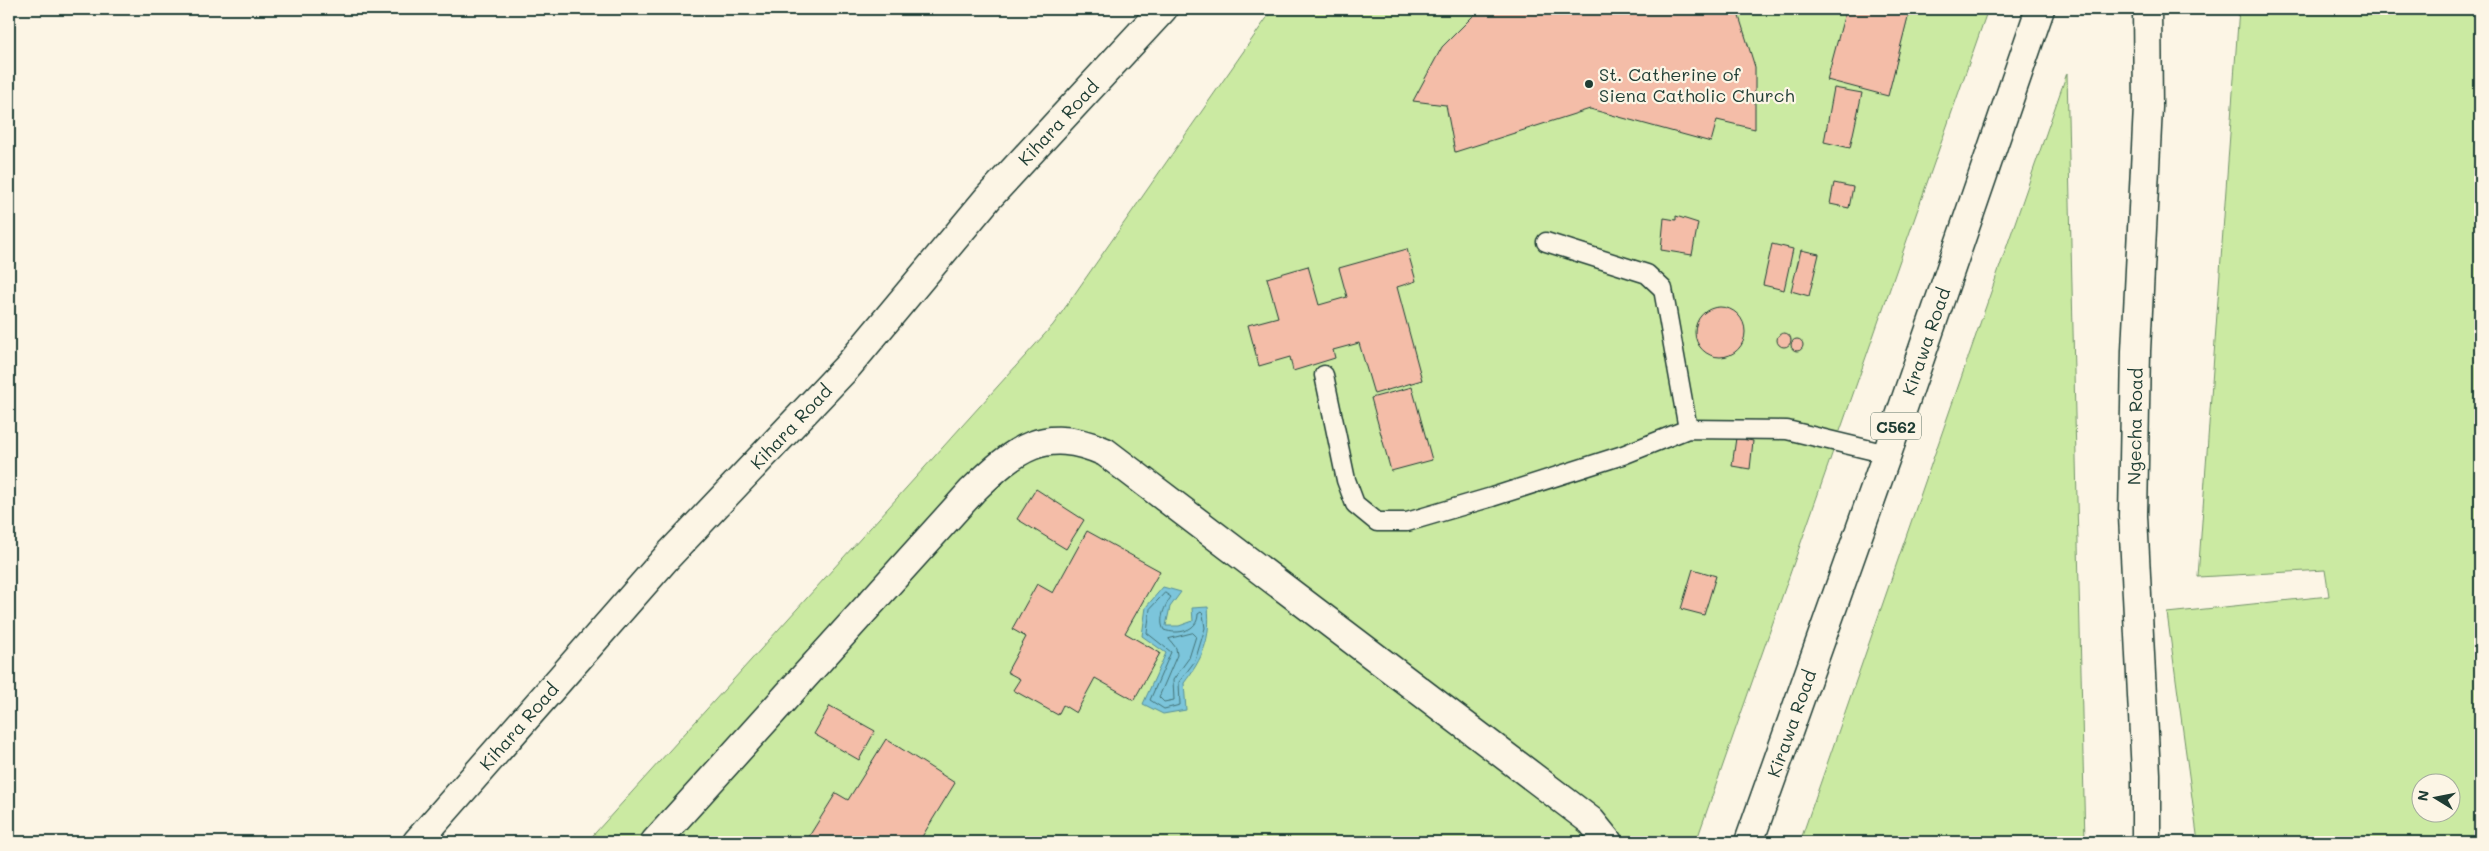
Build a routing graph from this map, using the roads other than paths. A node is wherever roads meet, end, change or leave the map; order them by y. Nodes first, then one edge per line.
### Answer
1 (1162, 9) edge
2 (2040, 9) edge
3 (2147, 9) edge
4 (1546, 242) dead end
5 (1324, 375) dead end
6 (1688, 428) junction
7 (1887, 454) junction
8 (417, 842) edge
9 (655, 842) edge
10 (1608, 842) edge
11 (1749, 842) edge
12 (2146, 842) edge

1 - 8 street, Kihara Road
2 - 7 street, Kirawa Road / C562
3 - 12 street, Ngecha Road
4 - 6 lane
5 - 6 lane
6 - 7 lane
7 - 11 street, Kirawa Road / C562
9 - 10 street

